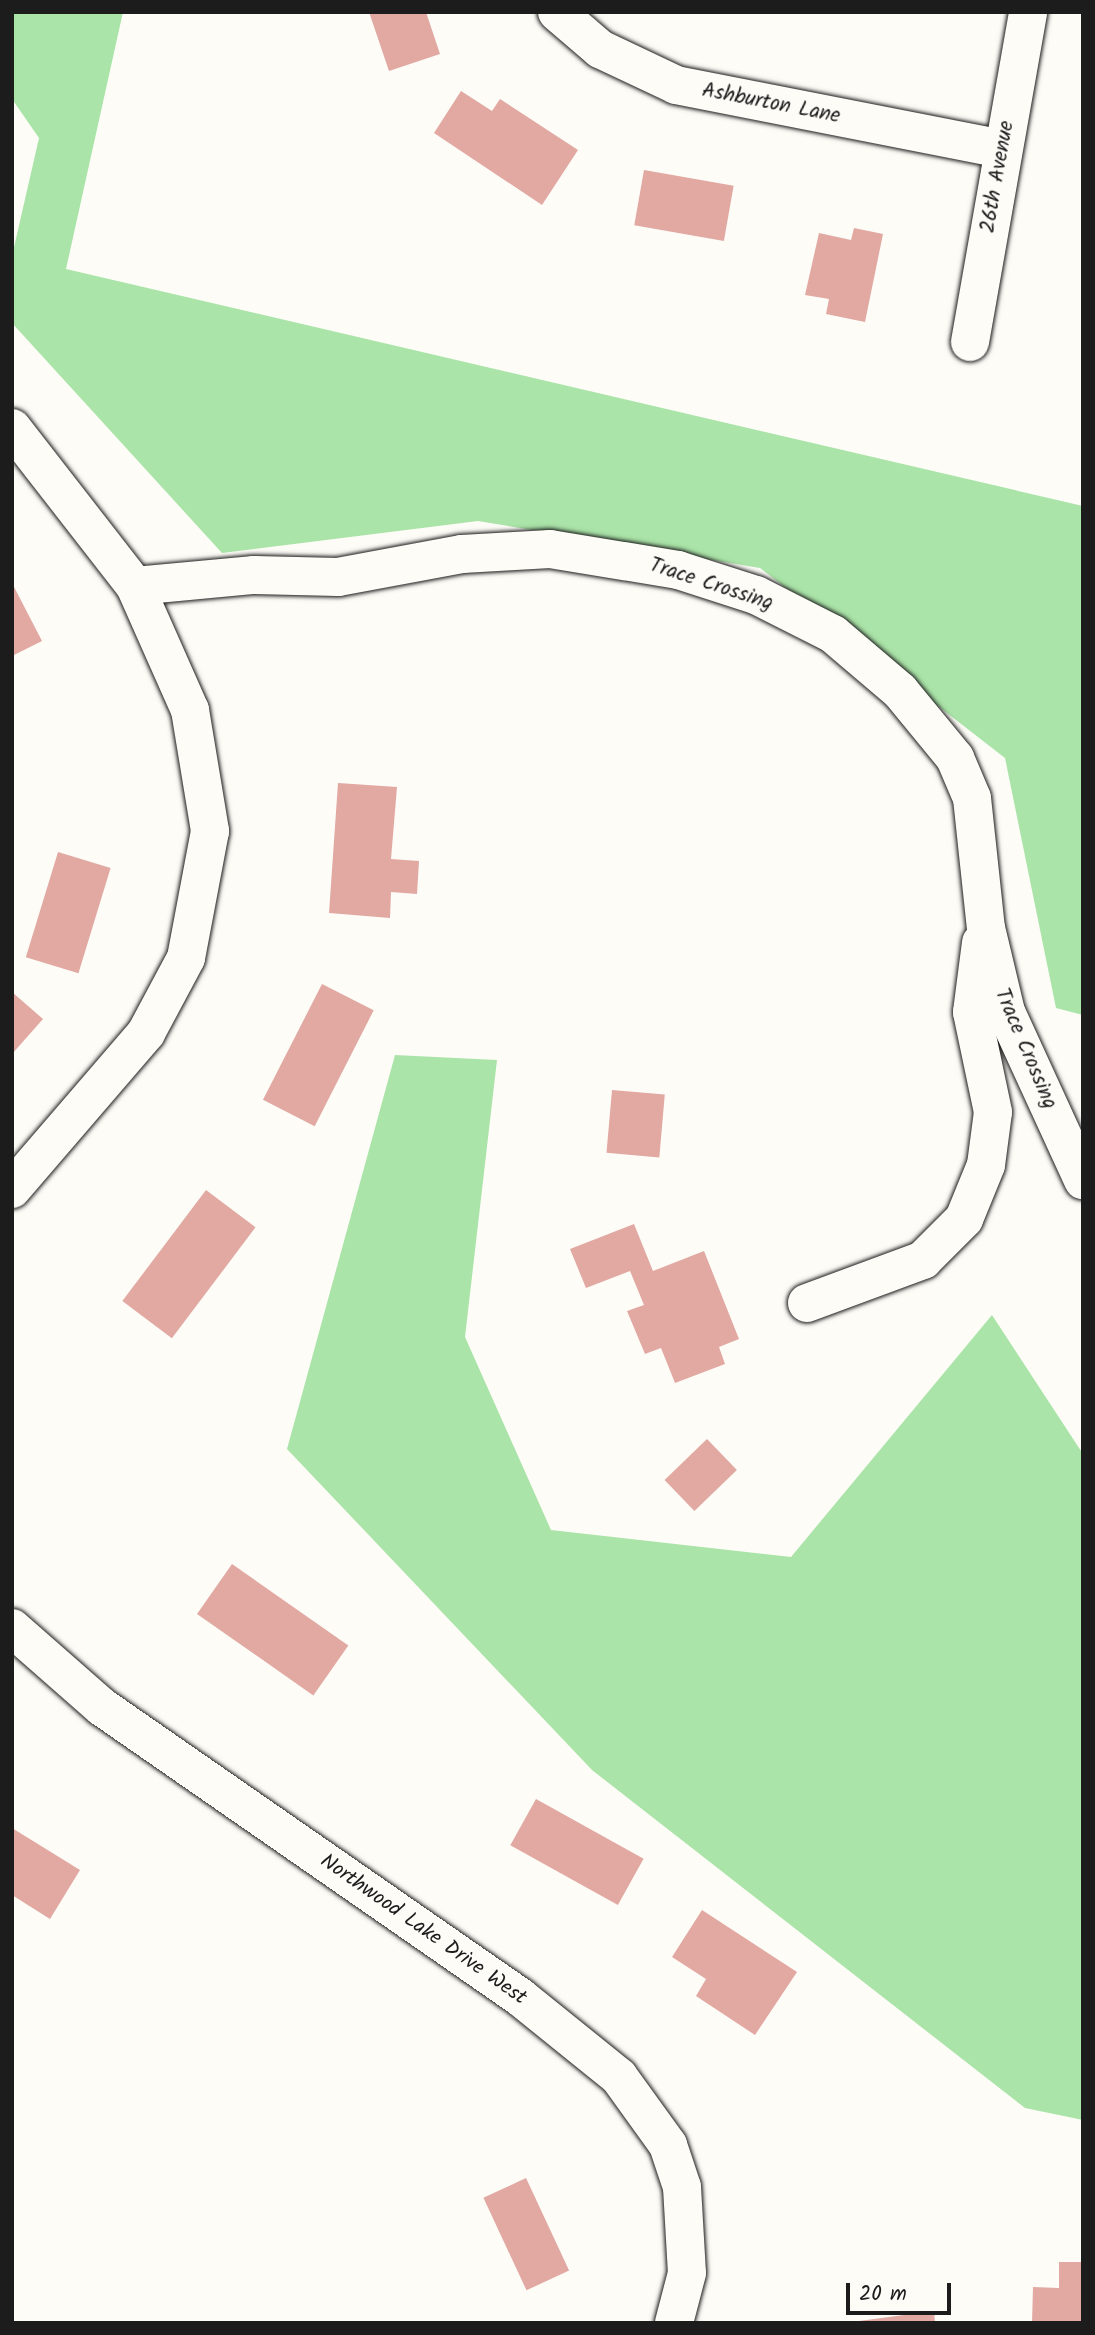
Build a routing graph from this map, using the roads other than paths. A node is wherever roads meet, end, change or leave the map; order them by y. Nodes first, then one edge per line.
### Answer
1 (557, 12) edge
2 (1028, 12) edge
3 (1003, 149) junction
4 (970, 342) dead end
5 (12, 428) edge
6 (135, 586) junction
7 (986, 928) junction
8 (1083, 1180) edge
9 (12, 1189) edge
10 (807, 1303) dead end
11 (12, 1628) edge
12 (674, 2323) edge

1 - 3 street, Ashburton Lane
2 - 3 street, 26th Avenue
3 - 4 street, 26th Avenue
5 - 6 street
6 - 7 street, Trace Crossing
6 - 9 street
7 - 8 street, Trace Crossing
7 - 10 street
11 - 12 street, Northwood Lake Drive West

